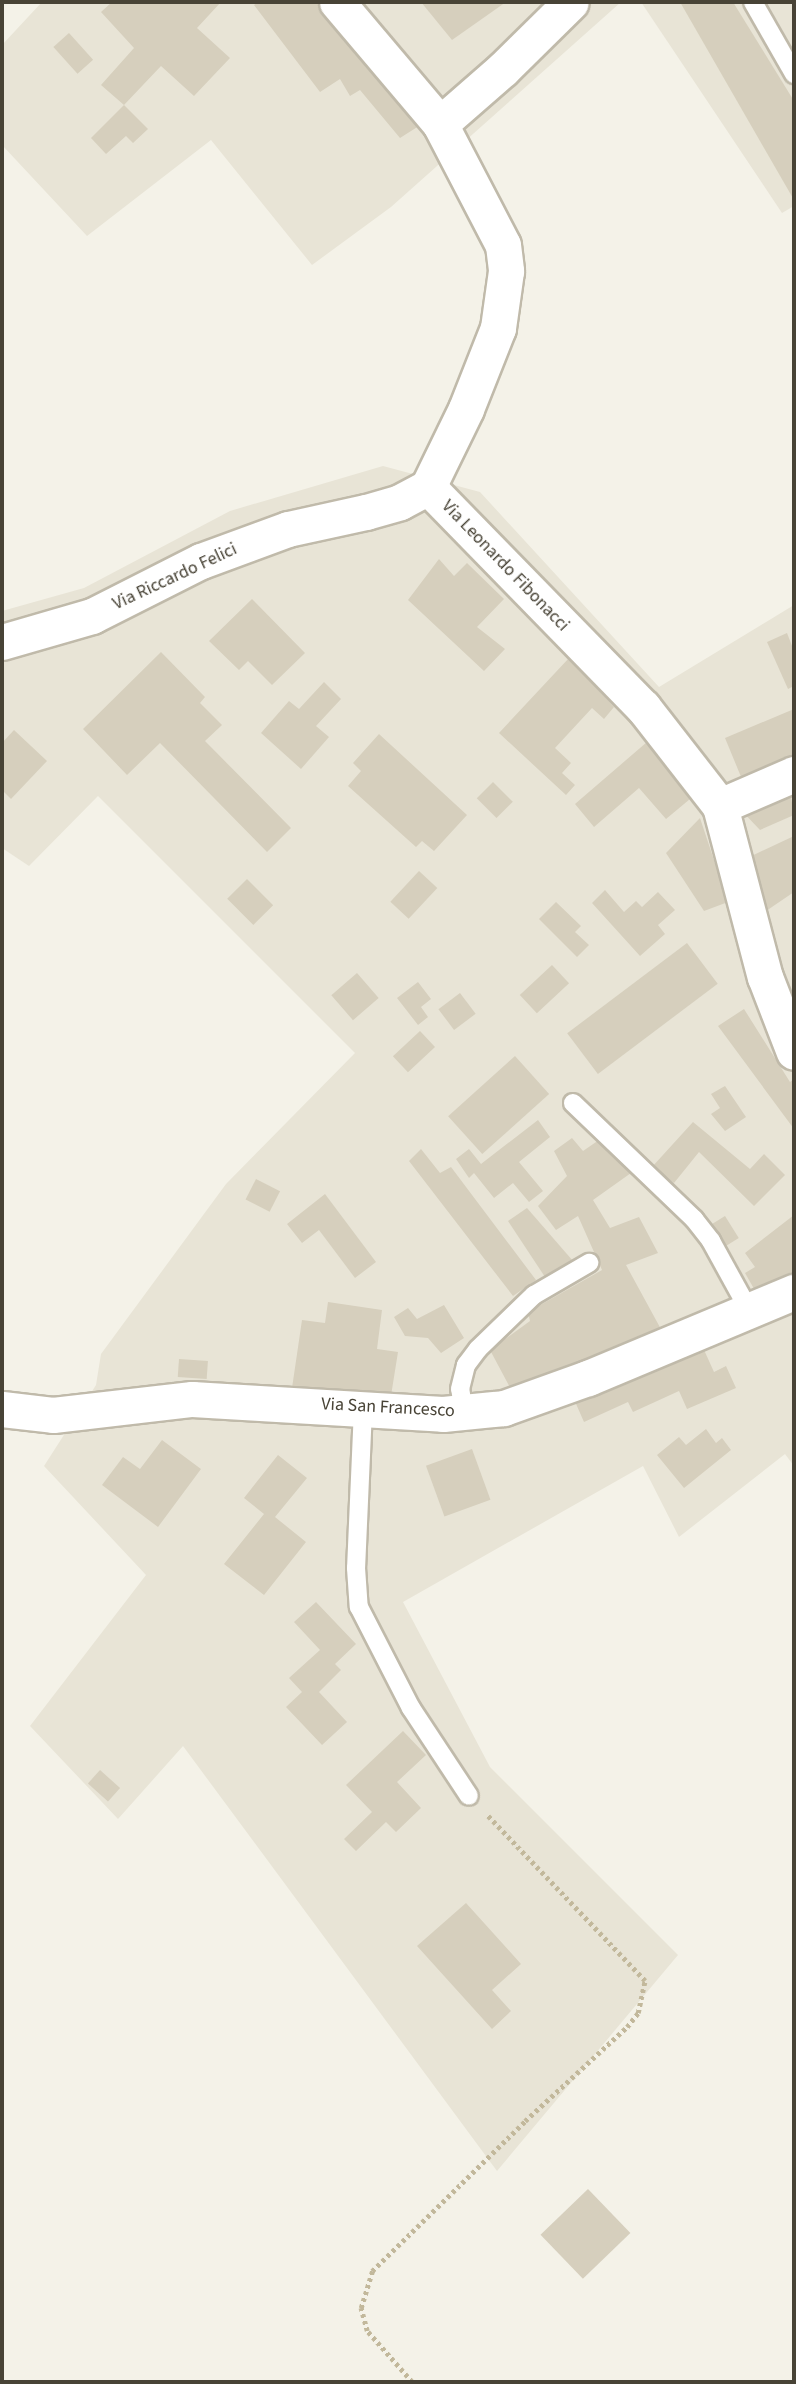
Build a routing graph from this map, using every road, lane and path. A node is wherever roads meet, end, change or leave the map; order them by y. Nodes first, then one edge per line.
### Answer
1 (337, 2) edge
2 (571, 2) edge
3 (753, 2) edge
4 (794, 74) edge
5 (440, 124) junction
6 (428, 487) junction
7 (2, 642) edge
8 (794, 774) edge
9 (720, 806) junction
10 (794, 1052) edge
11 (573, 1103) dead end
12 (589, 1263) dead end
13 (794, 1293) edge
14 (750, 1312) junction
15 (2, 1409) edge
16 (363, 1409) junction
17 (464, 1413) junction
18 (470, 1796) joint
19 (412, 2382) edge

1 - 5 street, Via Leonardo Fibonacci
2 - 5 street
3 - 4 lane
5 - 6 street, Via Leonardo Fibonacci
6 - 7 street, Via Riccardo Felici
6 - 9 street, Via Leonardo Fibonacci
8 - 9 street
9 - 10 street, Via Leonardo Fibonacci
11 - 14 lane
12 - 17 lane
13 - 14 street, Via San Francesco
14 - 17 street, Via San Francesco
15 - 16 street, Via San Francesco
16 - 17 street, Via San Francesco
16 - 18 lane
18 - 19 path

